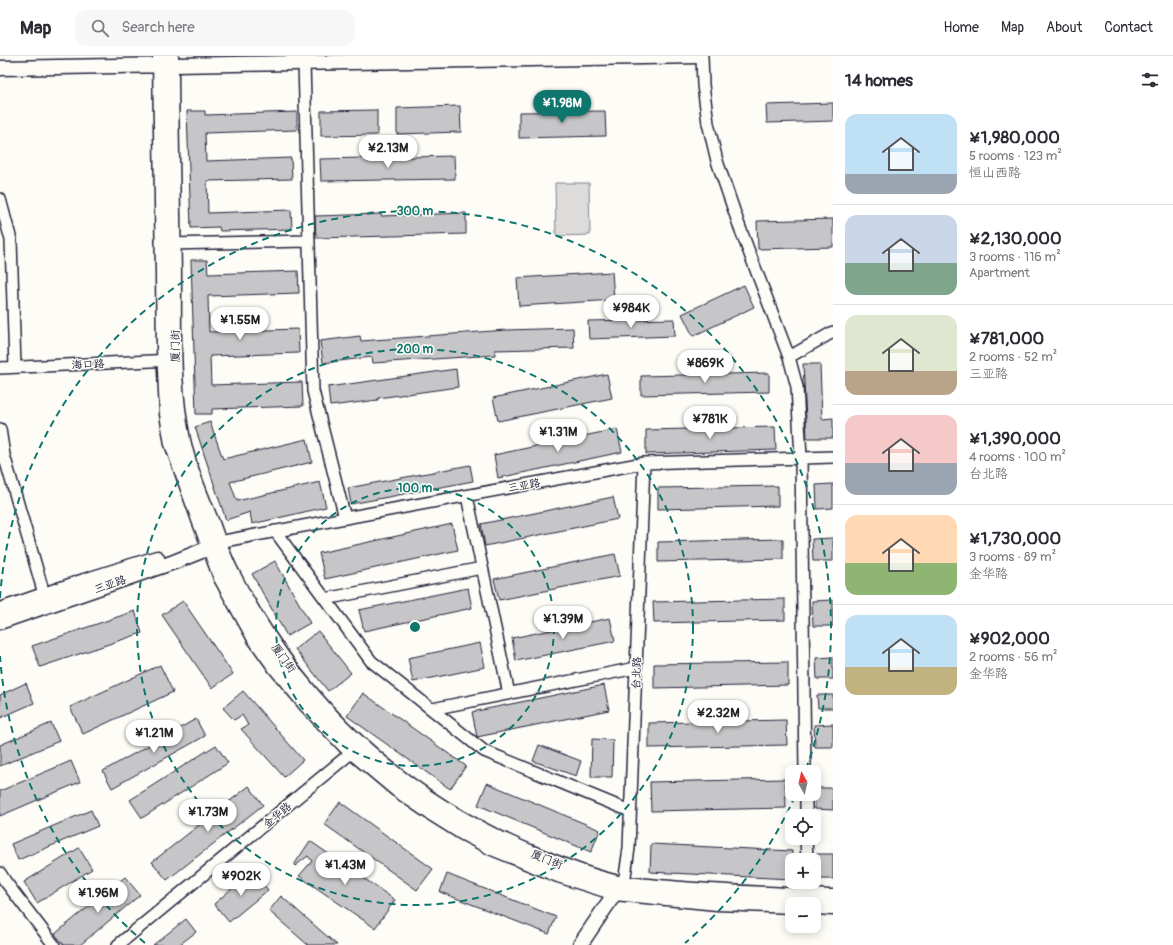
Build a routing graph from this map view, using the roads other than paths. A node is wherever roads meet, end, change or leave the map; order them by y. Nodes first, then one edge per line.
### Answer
1 (701, 56) edge
2 (166, 61) edge
3 (304, 63) junction
4 (0, 68) edge
5 (0, 199) edge
6 (308, 241) junction
7 (168, 244) junction
8 (833, 332) edge
9 (789, 357) junction
10 (170, 360) junction
11 (0, 368) edge
12 (15, 368) junction
13 (0, 429) edge
14 (800, 457) junction
15 (833, 457) edge
16 (644, 463) junction
17 (467, 496) junction
18 (345, 518) junction
19 (275, 531) junction
20 (212, 544) junction
21 (482, 568) junction
22 (325, 599) junction
23 (45, 600) junction
24 (0, 610) edge
25 (0, 622) edge
26 (636, 668) junction
27 (509, 694) junction
28 (432, 709) junction
29 (356, 749) junction
30 (805, 765) edge
31 (630, 812) junction
32 (0, 873) edge
33 (623, 887) junction
34 (809, 895) edge
35 (833, 897) edge
36 (785, 906) edge
37 (833, 908) edge
38 (54, 945) edge
39 (118, 945) edge
40 (580, 945) edge
41 (591, 945) edge

1 - 3 main road
1 - 9 street
2 - 3 main road
2 - 4 main road
2 - 7 main road, 厦门街
3 - 6 street
5 - 12 street
6 - 7 street
6 - 18 street
7 - 10 main road, 厦门街
8 - 9 street
9 - 14 street
10 - 12 street, 海口路
10 - 20 main road, 厦门街
11 - 12 street, 海口路
13 - 23 street
14 - 15 street, 三亚路
14 - 16 street, 三亚路
14 - 30 street
16 - 17 street, 三亚路
16 - 26 street, 台北路
17 - 18 street, 三亚路
17 - 21 street
18 - 19 street, 三亚路
19 - 20 street, 三亚路
19 - 22 street
20 - 23 main road, 三亚路
20 - 29 main road, 厦门街
21 - 22 street
21 - 27 street
22 - 28 street
23 - 24 main road, 三亚路
23 - 25 main road, 三亚路
26 - 27 street
26 - 31 street, 台北路
27 - 28 street
28 - 31 street
29 - 33 main road, 厦门街
29 - 39 street, 金华路
31 - 33 street, 台北路
32 - 38 street
33 - 34 main road, 厦门街
33 - 36 main road, 厦门街
33 - 40 main road, 台北路
33 - 41 main road, 台北路
34 - 35 main road, 厦门街
34 - 37 main road, 厦门街

